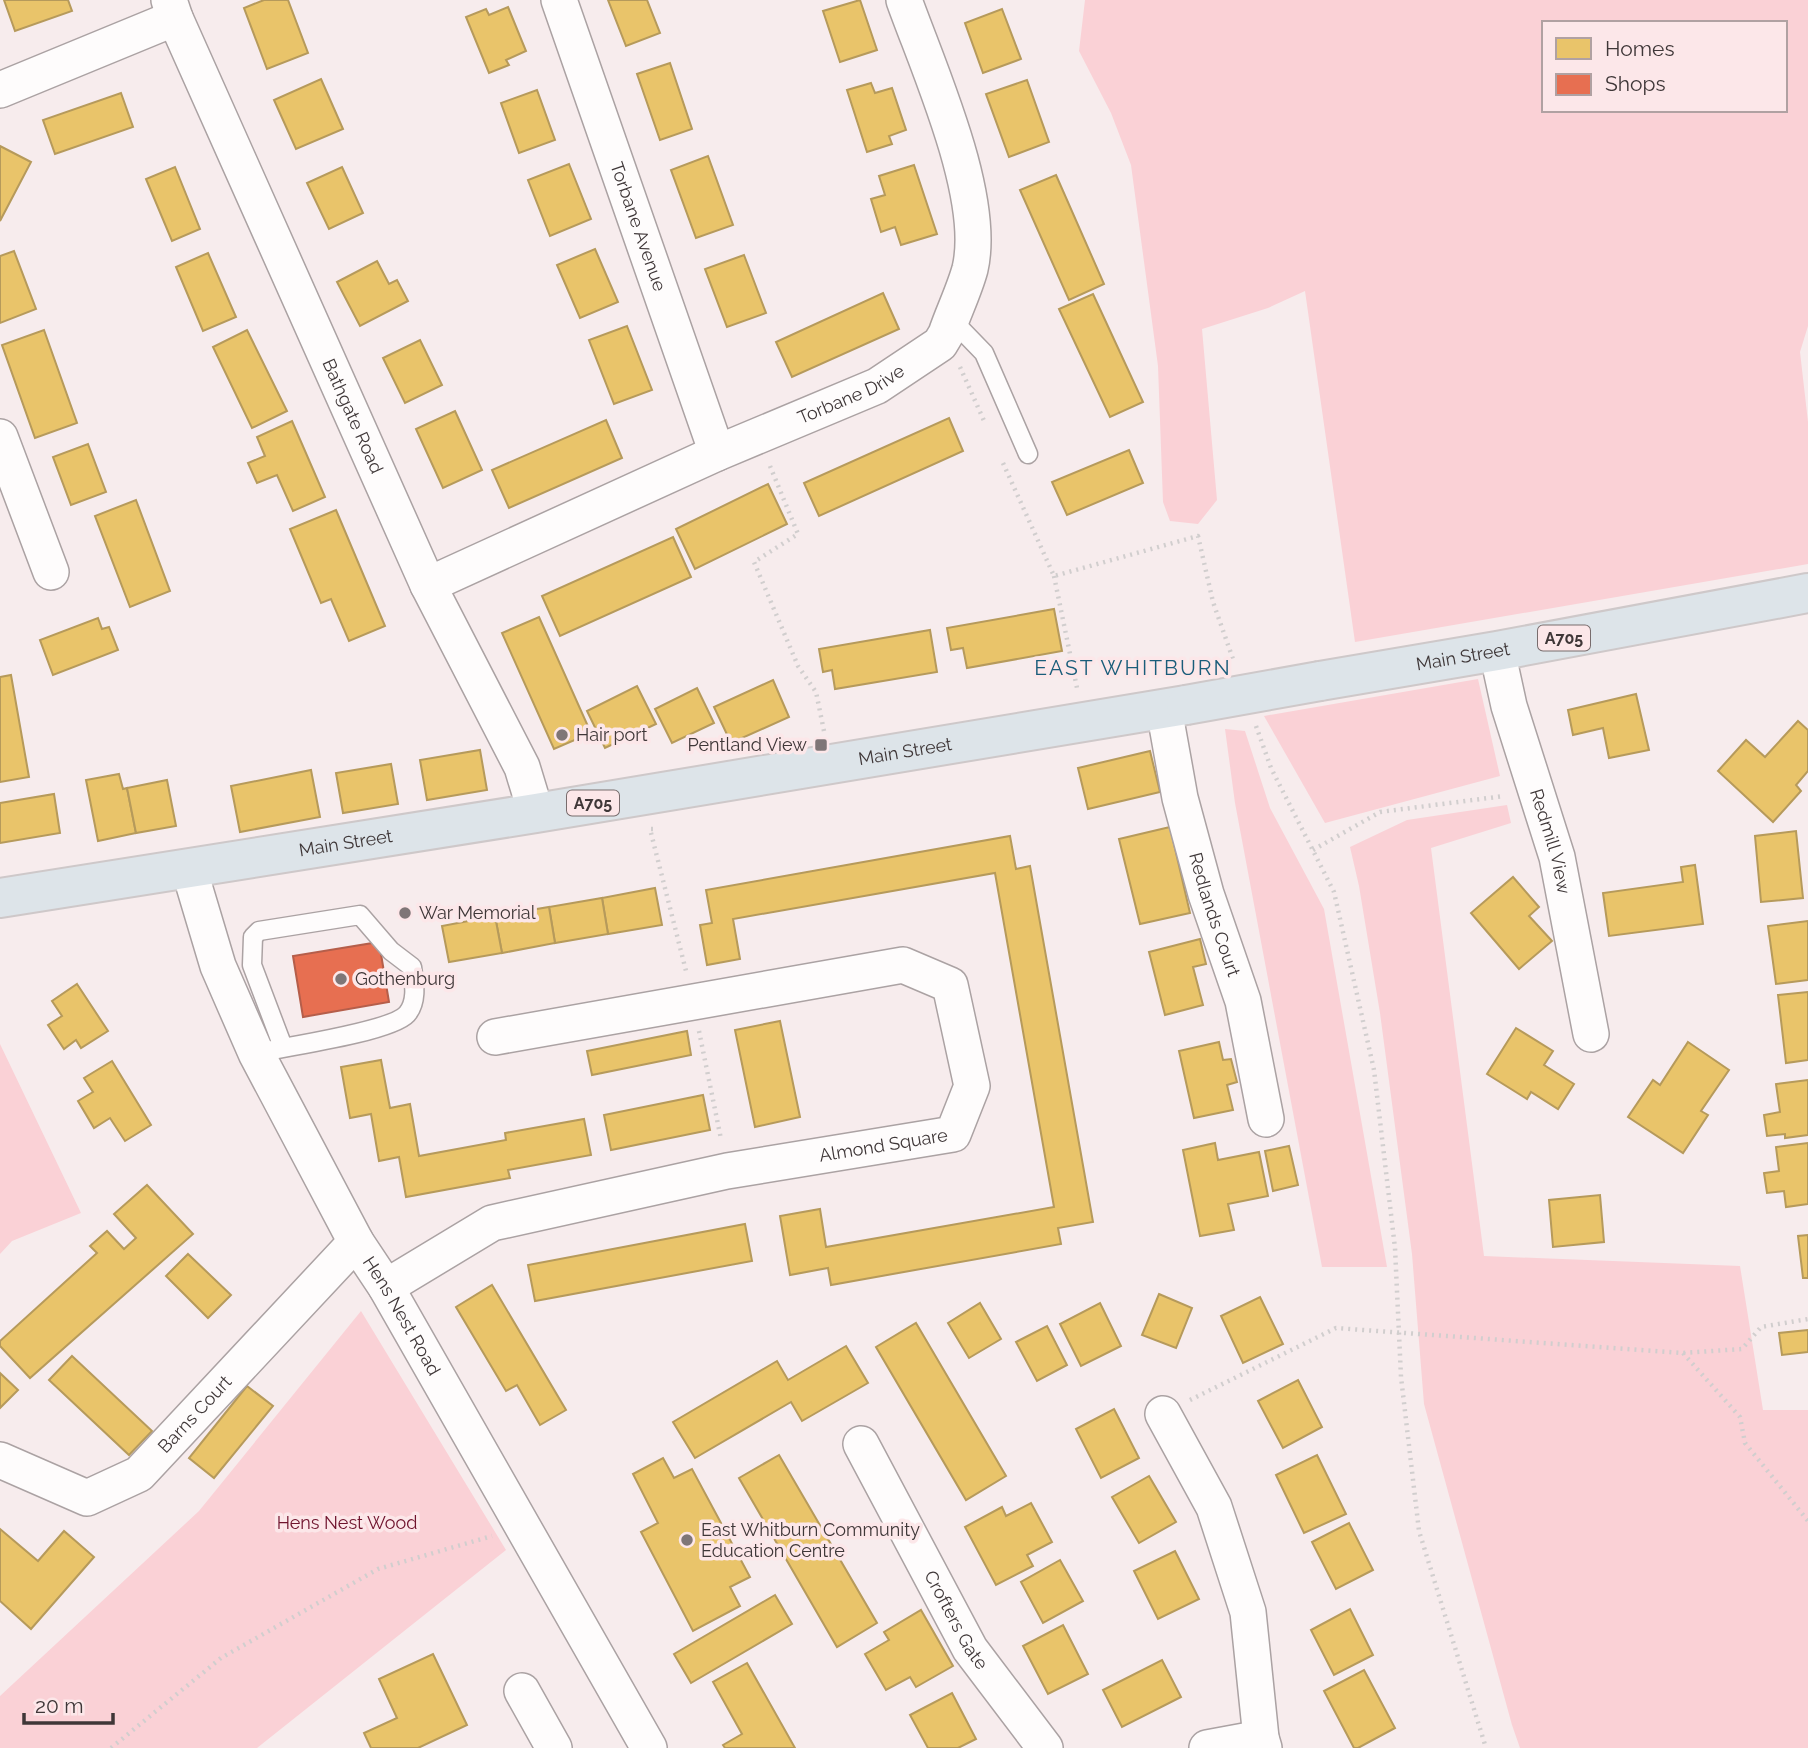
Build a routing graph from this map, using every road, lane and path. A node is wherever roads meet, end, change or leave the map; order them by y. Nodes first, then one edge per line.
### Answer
1 (559, 0) edge
2 (904, 0) edge
3 (172, 9) edge
4 (0, 90) edge
5 (948, 327) junction
6 (986, 423) dead end
7 (757, 436) junction
8 (0, 437) edge
9 (717, 453) junction
10 (1028, 454) dead end
11 (1003, 461) dead end
12 (51, 572) dead end
13 (1054, 576) junction
14 (428, 585) junction
15 (1808, 593) edge
16 (1497, 651) junction
17 (1236, 666) dead end
18 (1175, 707) junction
19 (1253, 717) dead end
20 (1084, 723) junction
21 (830, 763) junction
22 (1537, 792) junction
23 (536, 813) junction
24 (662, 827) dead end
25 (1313, 850) junction
26 (189, 869) junction
27 (0, 898) edge
28 (694, 1003) junction
29 (1591, 1034) dead end
30 (495, 1037) dead end
31 (270, 1050) junction
32 (1266, 1119) dead end
33 (727, 1171) junction
34 (356, 1242) junction
35 (386, 1287) junction
36 (1808, 1319) edge
37 (1399, 1332) junction
38 (1682, 1353) junction
39 (1163, 1414) joint
40 (861, 1444) dead end
41 (0, 1460) edge
42 (1808, 1521) edge
43 (523, 1526) junction
44 (522, 1691) dead end
45 (1263, 1743) edge
46 (111, 1748) edge
47 (554, 1748) edge
48 (649, 1748) edge
49 (1045, 1748) edge
50 (1207, 1748) edge
51 (1486, 1748) edge

1 - 9 street, Torbane Avenue
2 - 5 street, Torbane Drive
3 - 4 street
3 - 14 street, Bathgate Road
5 - 6 path
5 - 7 street, Torbane Drive
5 - 10 lane
7 - 9 street, Torbane Drive
7 - 21 path
8 - 12 street
9 - 14 street, Torbane Drive
11 - 13 path
13 - 17 path
13 - 20 path
14 - 23 street, Bathgate Road
15 - 16 main road, Main Street / A705
16 - 18 main road, Main Street / A705, bridge
16 - 22 street, Redmill View
18 - 20 main road, Main Street / A705
18 - 32 street, Redlands Court
19 - 25 path
20 - 21 main road, Main Street / A705
21 - 23 main road, Main Street / A705
22 - 25 path
22 - 29 street, Redmill View
23 - 26 main road, Main Street / A705
24 - 28 path
25 - 37 path
26 - 27 main road, Main Street / A705
26 - 31 street, Hens Nest Road
28 - 30 street, Almond Square
28 - 33 path
28 - 33 street, Almond Square
31 - 31 lane
31 - 34 street, Hens Nest Road
33 - 35 street, Almond Square
34 - 35 street, Hens Nest Road
34 - 41 street, Barns Court
35 - 43 street, Hens Nest Road
36 - 38 path
37 - 38 path
37 - 39 path
37 - 51 path
38 - 42 path
39 - 45 street
40 - 49 street, Crofters Gate
43 - 46 path
43 - 48 street, Hens Nest Road
44 - 47 street
45 - 50 street

